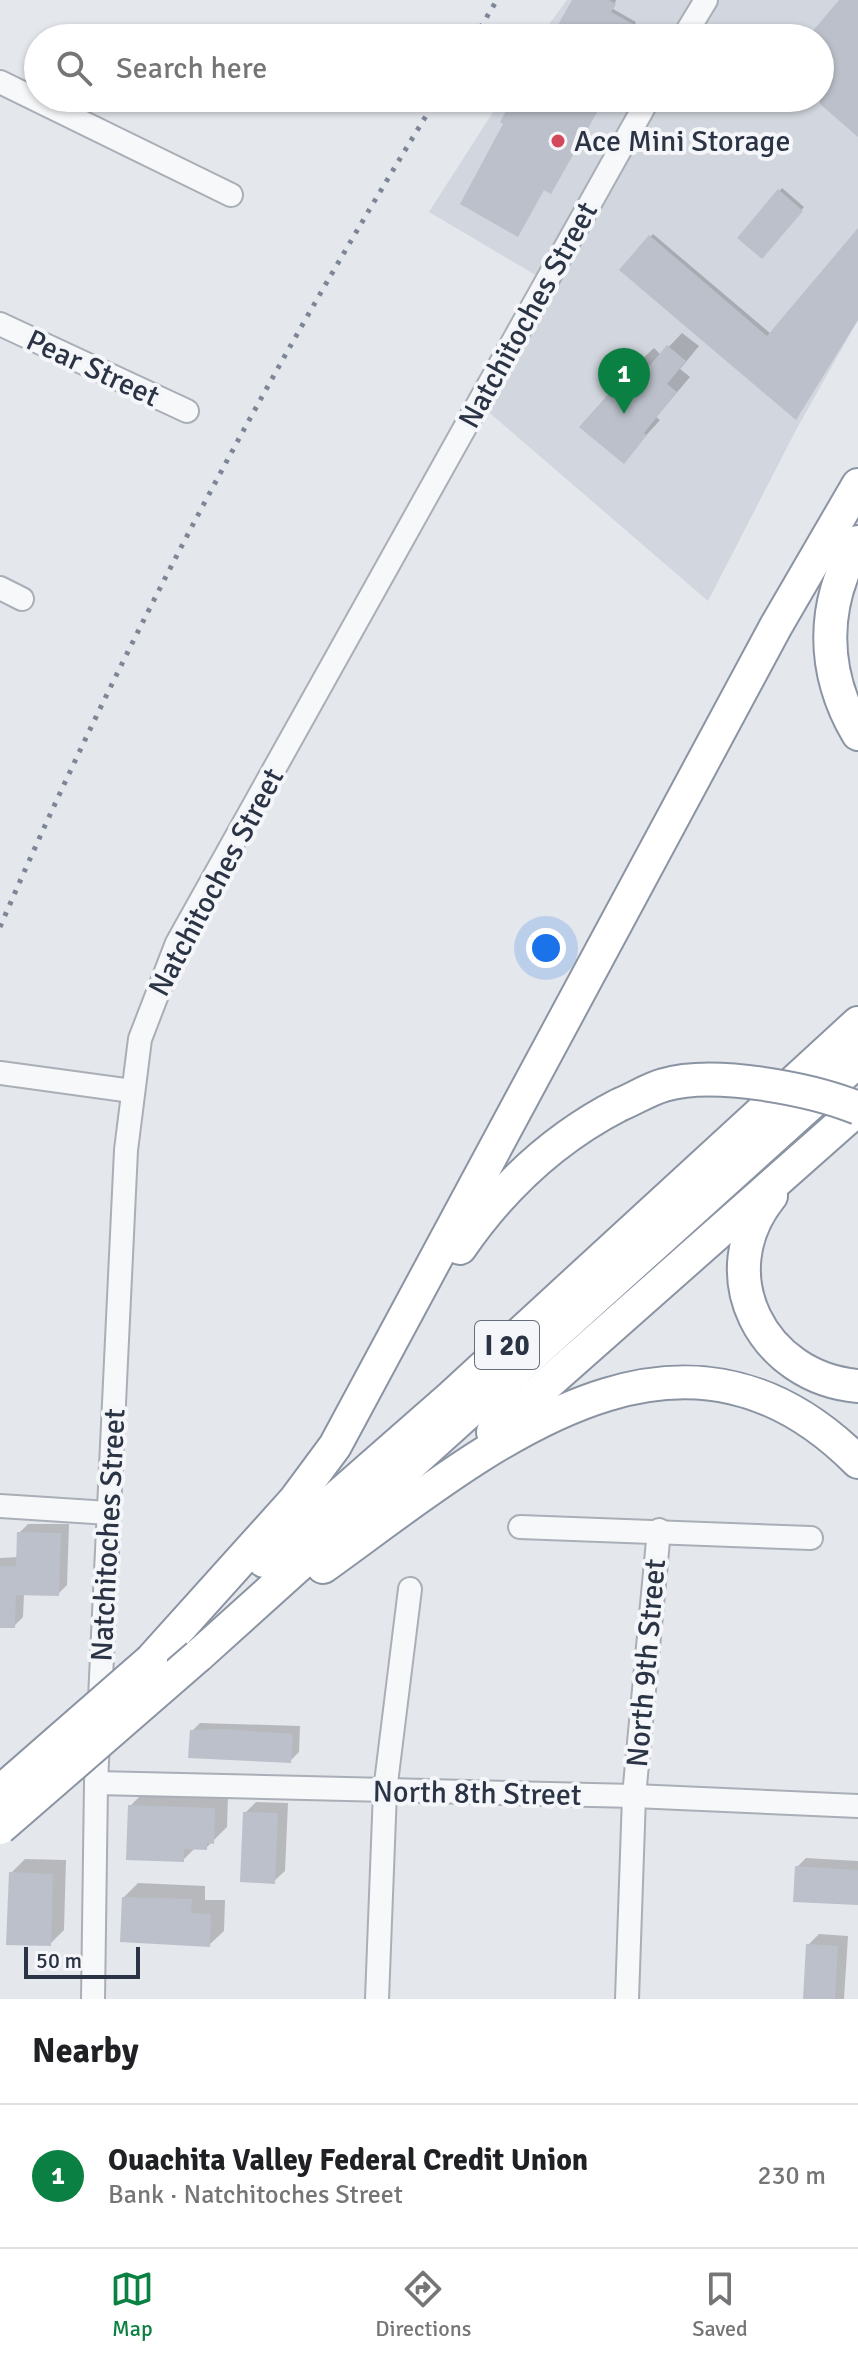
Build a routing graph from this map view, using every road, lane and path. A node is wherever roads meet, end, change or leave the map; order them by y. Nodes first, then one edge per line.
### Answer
1 (706, 0) edge
2 (691, 24) edge
3 (0, 82) edge
4 (24, 94) edge
5 (61, 112) edge
6 (641, 112) edge
7 (231, 195) dead end
8 (0, 324) edge
9 (187, 411) dead end
10 (858, 485) edge
11 (858, 542) edge
12 (0, 588) edge
13 (22, 599) dead end
14 (858, 734) edge
15 (858, 1023) edge
16 (858, 1061) edge
17 (0, 1073) edge
18 (132, 1091) junction
19 (858, 1108) edge
20 (828, 1136) junction
21 (858, 1386) edge
22 (335, 1446) junction
23 (858, 1462) edge
24 (412, 1503) junction
25 (0, 1506) edge
26 (109, 1513) junction
27 (520, 1527) dead end
28 (659, 1530) junction
29 (811, 1538) dead end
30 (410, 1589) dead end
31 (198, 1656) junction
32 (151, 1660) junction
33 (96, 1783) junction
34 (385, 1791) junction
35 (0, 1792) edge
36 (634, 1796) junction
37 (858, 1806) edge
38 (0, 1828) edge
39 (93, 1999) edge
40 (377, 1999) edge
41 (627, 1999) edge

1 - 2 street
3 - 4 street
5 - 7 street
6 - 18 street, Natchitoches Street
8 - 9 street, Pear Street
10 - 22 highway
11 - 14 highway
12 - 13 street
15 - 32 highway, I 20
16 - 31 highway, I 20
17 - 18 street
18 - 26 street, Natchitoches Street
19 - 20 highway
19 - 22 highway, bridge
20 - 21 highway
20 - 24 highway
22 - 32 highway
23 - 24 highway
24 - 31 highway
25 - 26 street
26 - 33 street, Natchitoches Street
27 - 28 street, North 9th Street
28 - 29 street, North 9th Street
28 - 36 street, North 9th Street
30 - 34 street
31 - 38 highway, I 20, bridge
32 - 35 highway, I 20, bridge
33 - 34 street, North 8th Street
33 - 39 street, Natchitoches Street
34 - 36 street, North 8th Street
34 - 40 street
36 - 37 street, North 8th Street
36 - 41 street, North 9th Street

